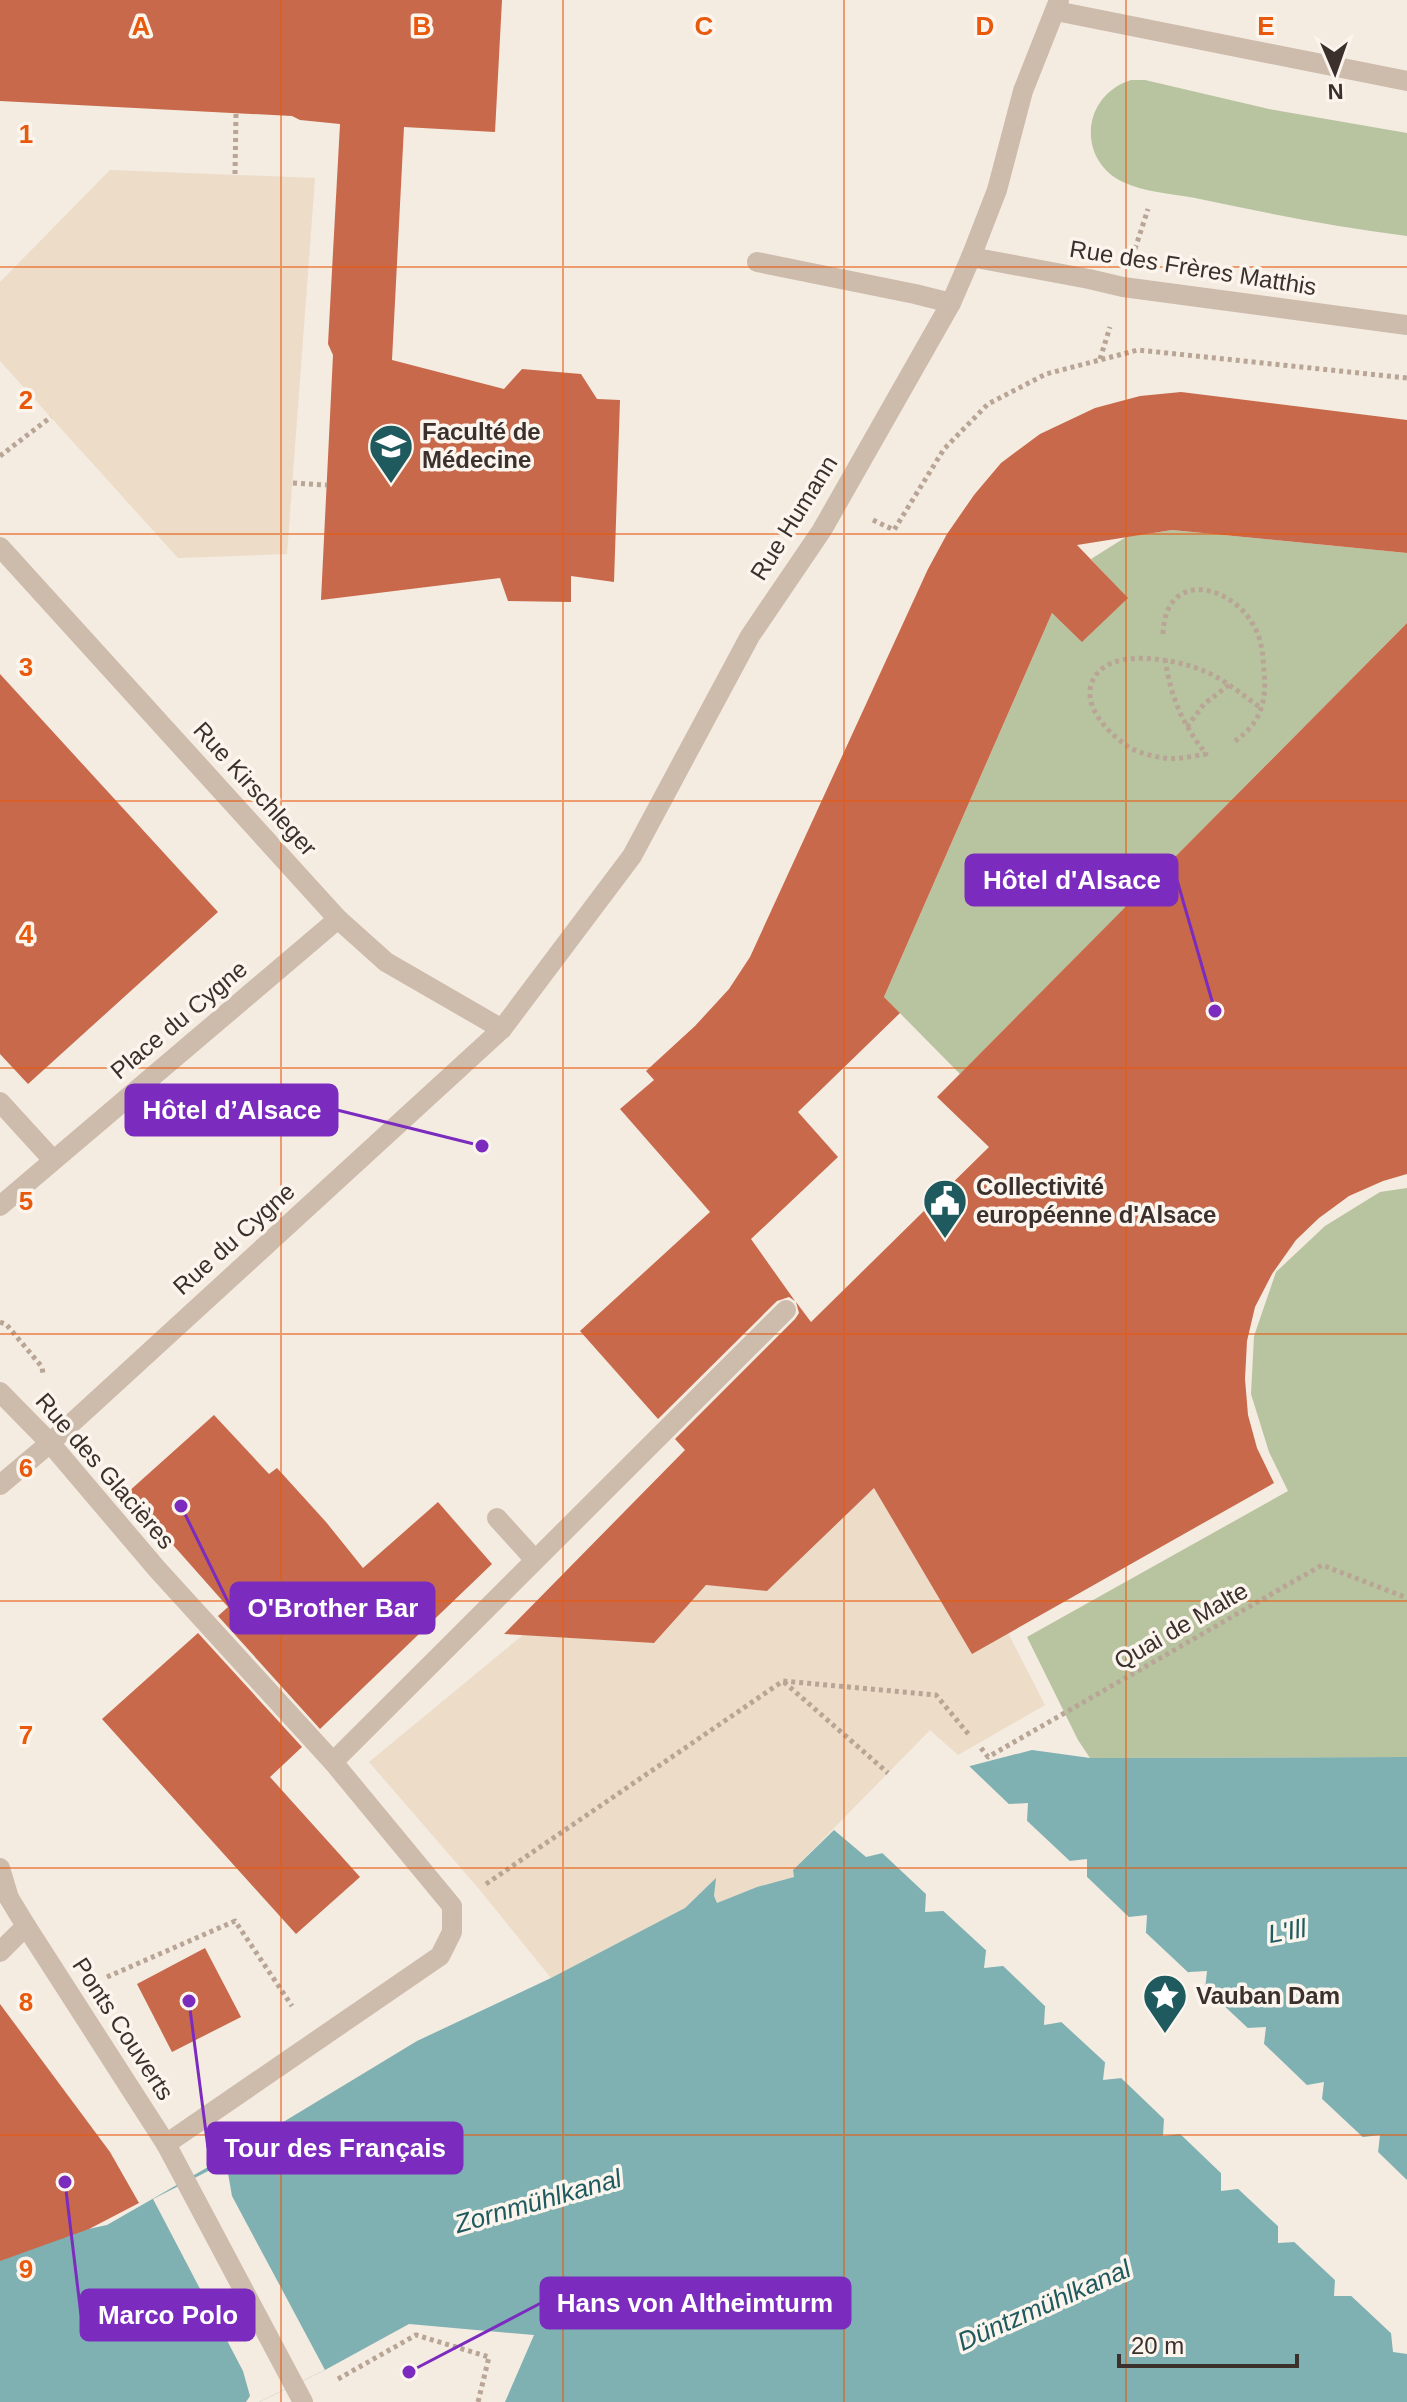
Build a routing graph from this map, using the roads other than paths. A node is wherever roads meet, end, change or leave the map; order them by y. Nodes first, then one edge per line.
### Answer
1 (1058, 6) edge
2 (1407, 81) edge
3 (971, 257) junction
4 (757, 262) dead end
5 (951, 303) junction
6 (1407, 325) edge
7 (0, 547) edge
8 (338, 919) junction
9 (502, 1029) junction
10 (0, 1102) edge
11 (53, 1160) junction
12 (0, 1206) edge
13 (786, 1310) dead end
14 (0, 1392) edge
15 (50, 1443) junction
16 (0, 1485) edge
17 (497, 1518) dead end
18 (535, 1560) junction
19 (333, 1762) junction
20 (0, 1868) edge
21 (5, 1895) edge
22 (26, 1926) junction
23 (0, 1952) edge
24 (166, 2144) junction
25 (303, 2402) edge

1 - 2 street
1 - 3 street, Rue Humann
3 - 5 street, Rue Humann
3 - 6 street, Rue des Frères Matthis
4 - 5 street
5 - 9 street, Rue Humann
7 - 8 street, Rue Kirschleger
8 - 9 street, Rue Kirschleger
8 - 11 street, Place du Cygne
9 - 15 street, Rue du Cygne
10 - 11 street
11 - 12 street, Place du Cygne
13 - 18 street
14 - 15 street, Rue des Glacières
15 - 16 street, Rue du Cygne
15 - 19 street, Rue des Glacières
17 - 18 street
18 - 19 street
19 - 24 street, Rue des Glacières
20 - 21 street, Ponts Couverts
21 - 22 street, Ponts Couverts
22 - 23 street
22 - 24 street, Ponts Couverts
24 - 25 street, Ponts Couverts

